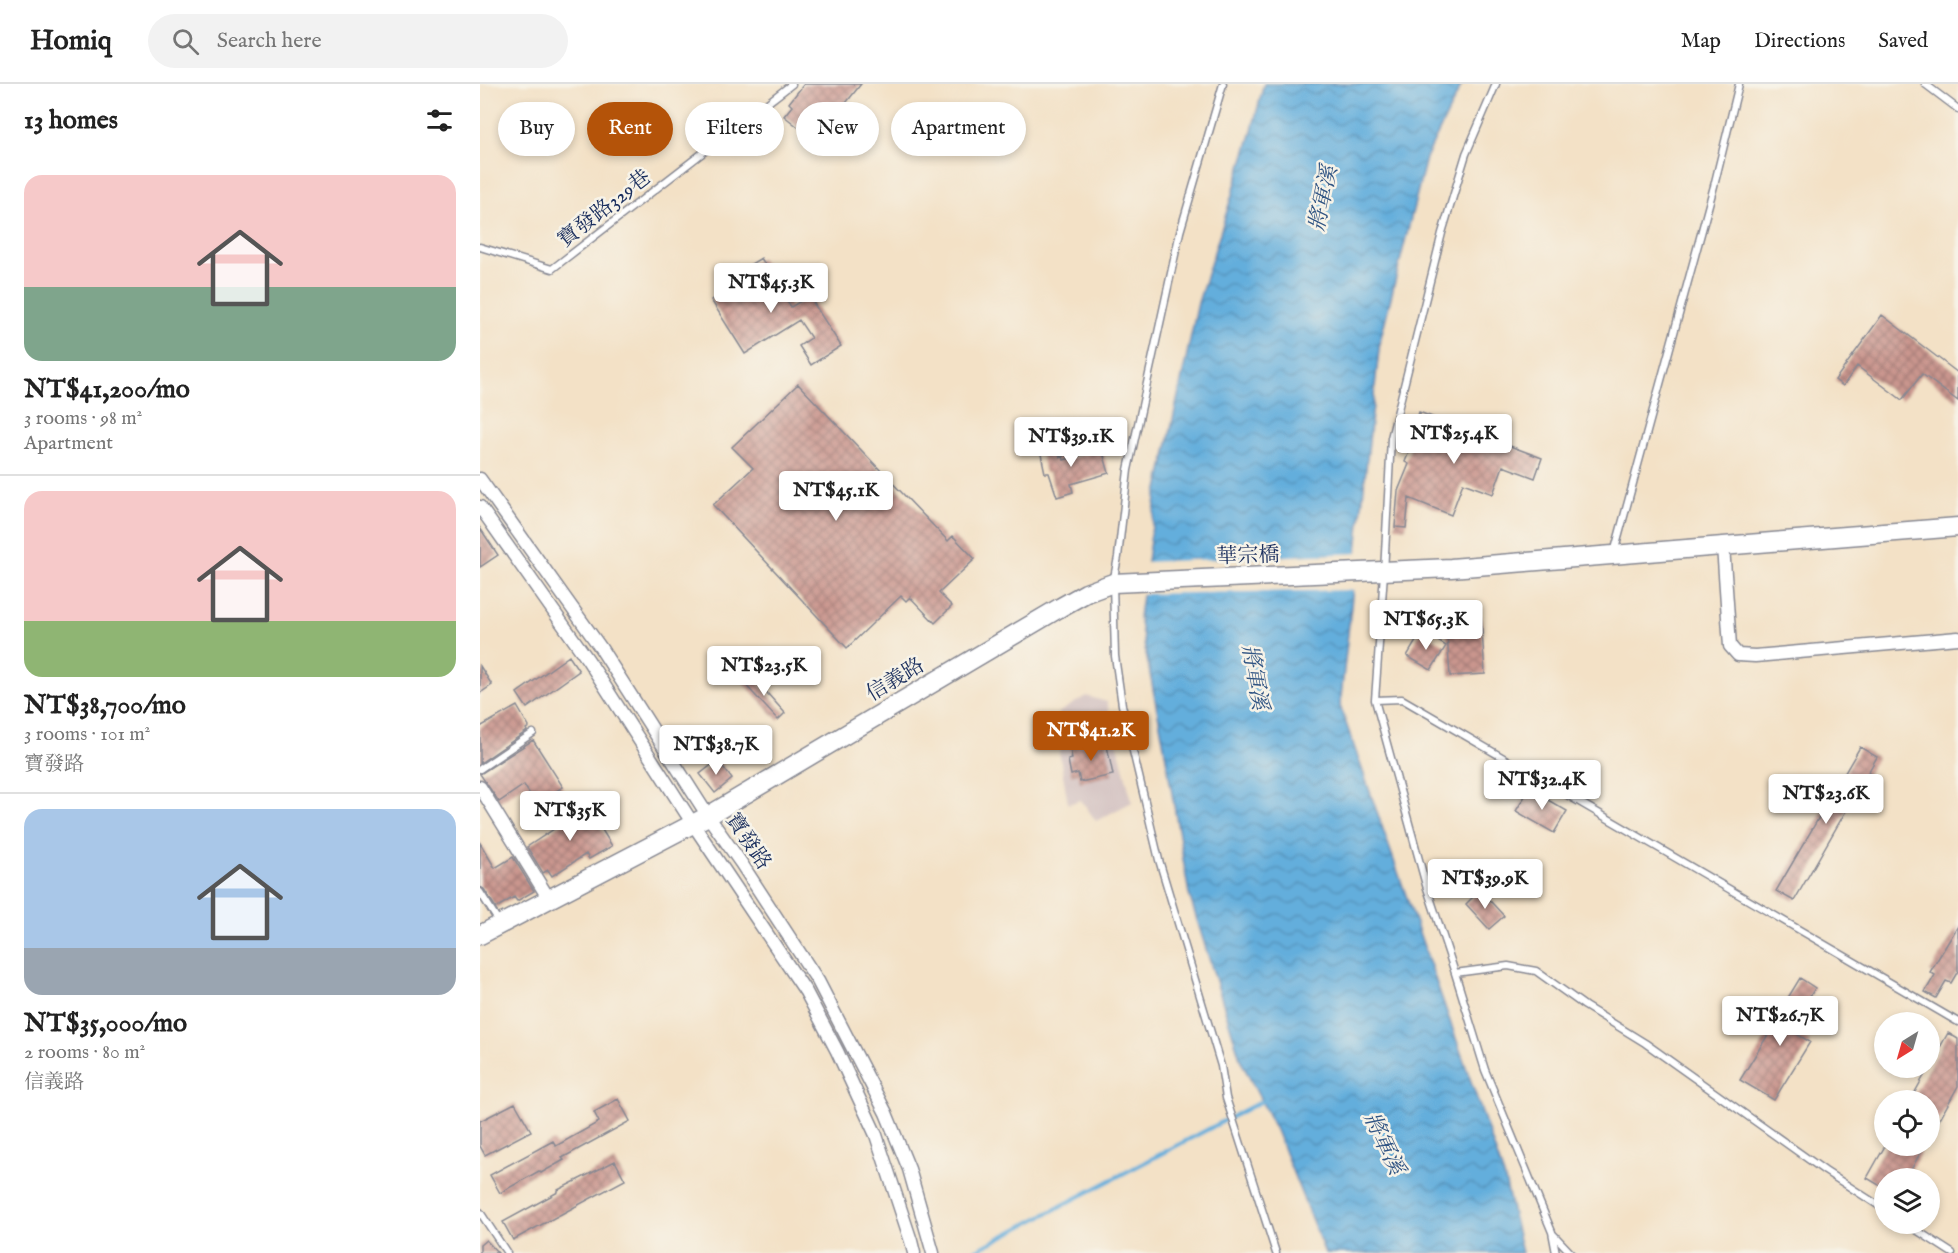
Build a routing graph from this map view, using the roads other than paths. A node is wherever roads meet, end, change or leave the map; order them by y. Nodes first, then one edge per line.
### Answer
1 (792, 84) edge
2 (1223, 84) edge
3 (1496, 84) edge
4 (1739, 84) edge
5 (1925, 84) edge
6 (1958, 109) edge
7 (480, 247) edge
8 (480, 479) edge
9 (491, 495) junction
10 (480, 505) edge
11 (1958, 527) edge
12 (1723, 546) junction
13 (1613, 555) junction
14 (1384, 573) junction
15 (1113, 583) junction
16 (1958, 638) edge
17 (1375, 700) junction
18 (533, 733) dead end
19 (480, 769) edge
20 (480, 787) edge
21 (701, 820) junction
22 (480, 892) edge
23 (549, 900) junction
24 (500, 925) junction
25 (480, 935) edge
26 (1455, 973) junction
27 (1958, 1022) edge
28 (1874, 1203) edge
29 (480, 1212) edge
30 (1552, 1232) junction
31 (1923, 1234) edge
32 (507, 1253) edge
33 (914, 1253) edge
34 (933, 1253) edge
35 (1276, 1253) edge
36 (1556, 1253) edge
37 (1571, 1253) edge
38 (1952, 1253) edge

1 - 7 lane, 寶發路329巷
2 - 15 lane
3 - 14 lane
4 - 13 lane
5 - 6 lane
8 - 9 street, 寶發路
9 - 10 street
9 - 21 street, 寶發路
10 - 21 street, 寶發路
11 - 12 street, 華宗橋
12 - 13 street, 華宗橋
12 - 16 street
13 - 14 street, 華宗橋
14 - 15 street, 華宗橋
14 - 17 lane
15 - 21 street, 信義路
15 - 35 lane
17 - 26 lane
17 - 27 lane
18 - 19 lane
20 - 23 street
21 - 23 street, 信義路
21 - 33 street, 寶發路
21 - 34 street, 寶發路
22 - 24 lane
23 - 24 street, 信義路
24 - 25 street, 信義路
26 - 28 lane
26 - 30 lane
29 - 32 lane
30 - 36 lane
30 - 37 lane
31 - 38 lane

